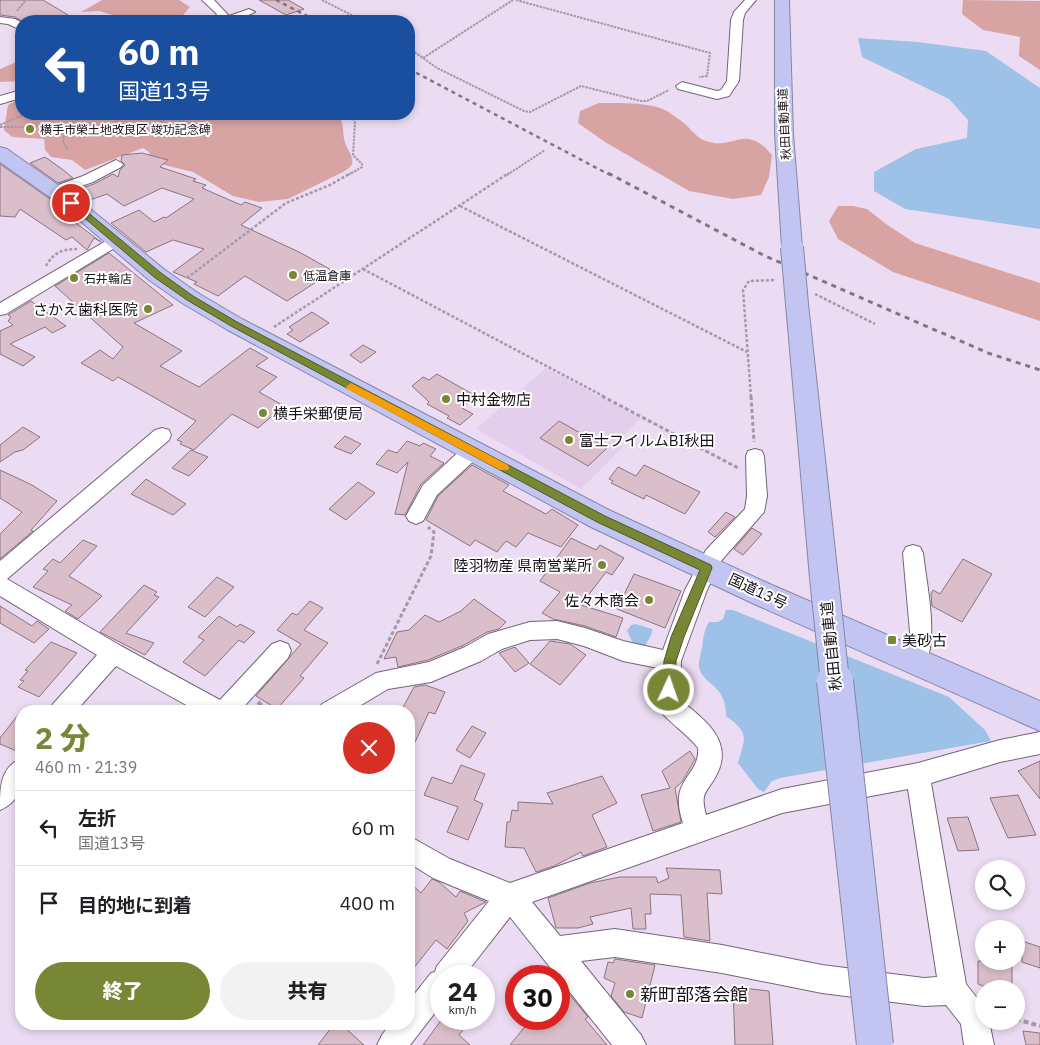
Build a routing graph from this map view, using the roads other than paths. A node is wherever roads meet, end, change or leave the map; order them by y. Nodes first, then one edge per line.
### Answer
1 (207, 0) edge
2 (751, 0) edge
3 (782, 0) edge
4 (796, 0) edge
5 (249, 12) dead end
6 (222, 15) edge
7 (241, 15) edge
8 (0, 20) edge
9 (15, 23) edge
10 (682, 86) road end
11 (15, 96) edge
12 (0, 100) edge
13 (0, 153) edge
14 (116, 164) dead end
15 (55, 191) junction
16 (116, 241) junction
17 (792, 247) junction
18 (0, 310) edge
19 (162, 435) dead end
20 (472, 451) junction
21 (755, 467) road end
22 (416, 516) road end
23 (913, 553) dead end
24 (706, 568) junction
25 (0, 573) edge
26 (0, 585) edge
27 (280, 651) dead end
28 (113, 654) junction
29 (670, 661) junction
30 (916, 662) junction
31 (66, 705) edge
32 (207, 705) edge
33 (230, 705) edge
34 (340, 705) edge
35 (1040, 716) edge
36 (1040, 743) edge
37 (918, 776) junction
38 (15, 778) edge
39 (0, 798) edge
40 (697, 830) junction
41 (415, 853) edge
42 (510, 896) junction
43 (554, 952) junction
44 (455, 965) edge
45 (954, 990) junction
46 (430, 997) edge
47 (415, 1016) edge
48 (404, 1030) edge
49 (392, 1045) edge
50 (631, 1045) edge
51 (875, 1045) edge
52 (979, 1045) edge

1 - 6 street
2 - 10 street
3 - 17 highway, 秋田自動車道
4 - 17 highway, 秋田自動車道
5 - 7 street
8 - 9 street
11 - 12 street
13 - 15 highway, 国道13号
14 - 15 street
15 - 16 highway, 国道13号
16 - 18 street
16 - 20 highway, 国道13号
17 - 51 highway, 秋田自動車道, bridge
19 - 25 street
20 - 22 street
20 - 24 highway, 国道13号
21 - 24 street
23 - 30 street
24 - 29 street
24 - 30 highway, 国道13号
26 - 28 street
27 - 33 street
28 - 31 street
28 - 32 street
29 - 34 street
29 - 40 street
30 - 35 highway, 国道13号
36 - 37 street
37 - 40 street
37 - 45 street
38 - 39 street
40 - 42 street
41 - 42 street
42 - 43 street
42 - 44 street
43 - 45 street
43 - 50 street
45 - 52 street
46 - 47 street
48 - 49 street

